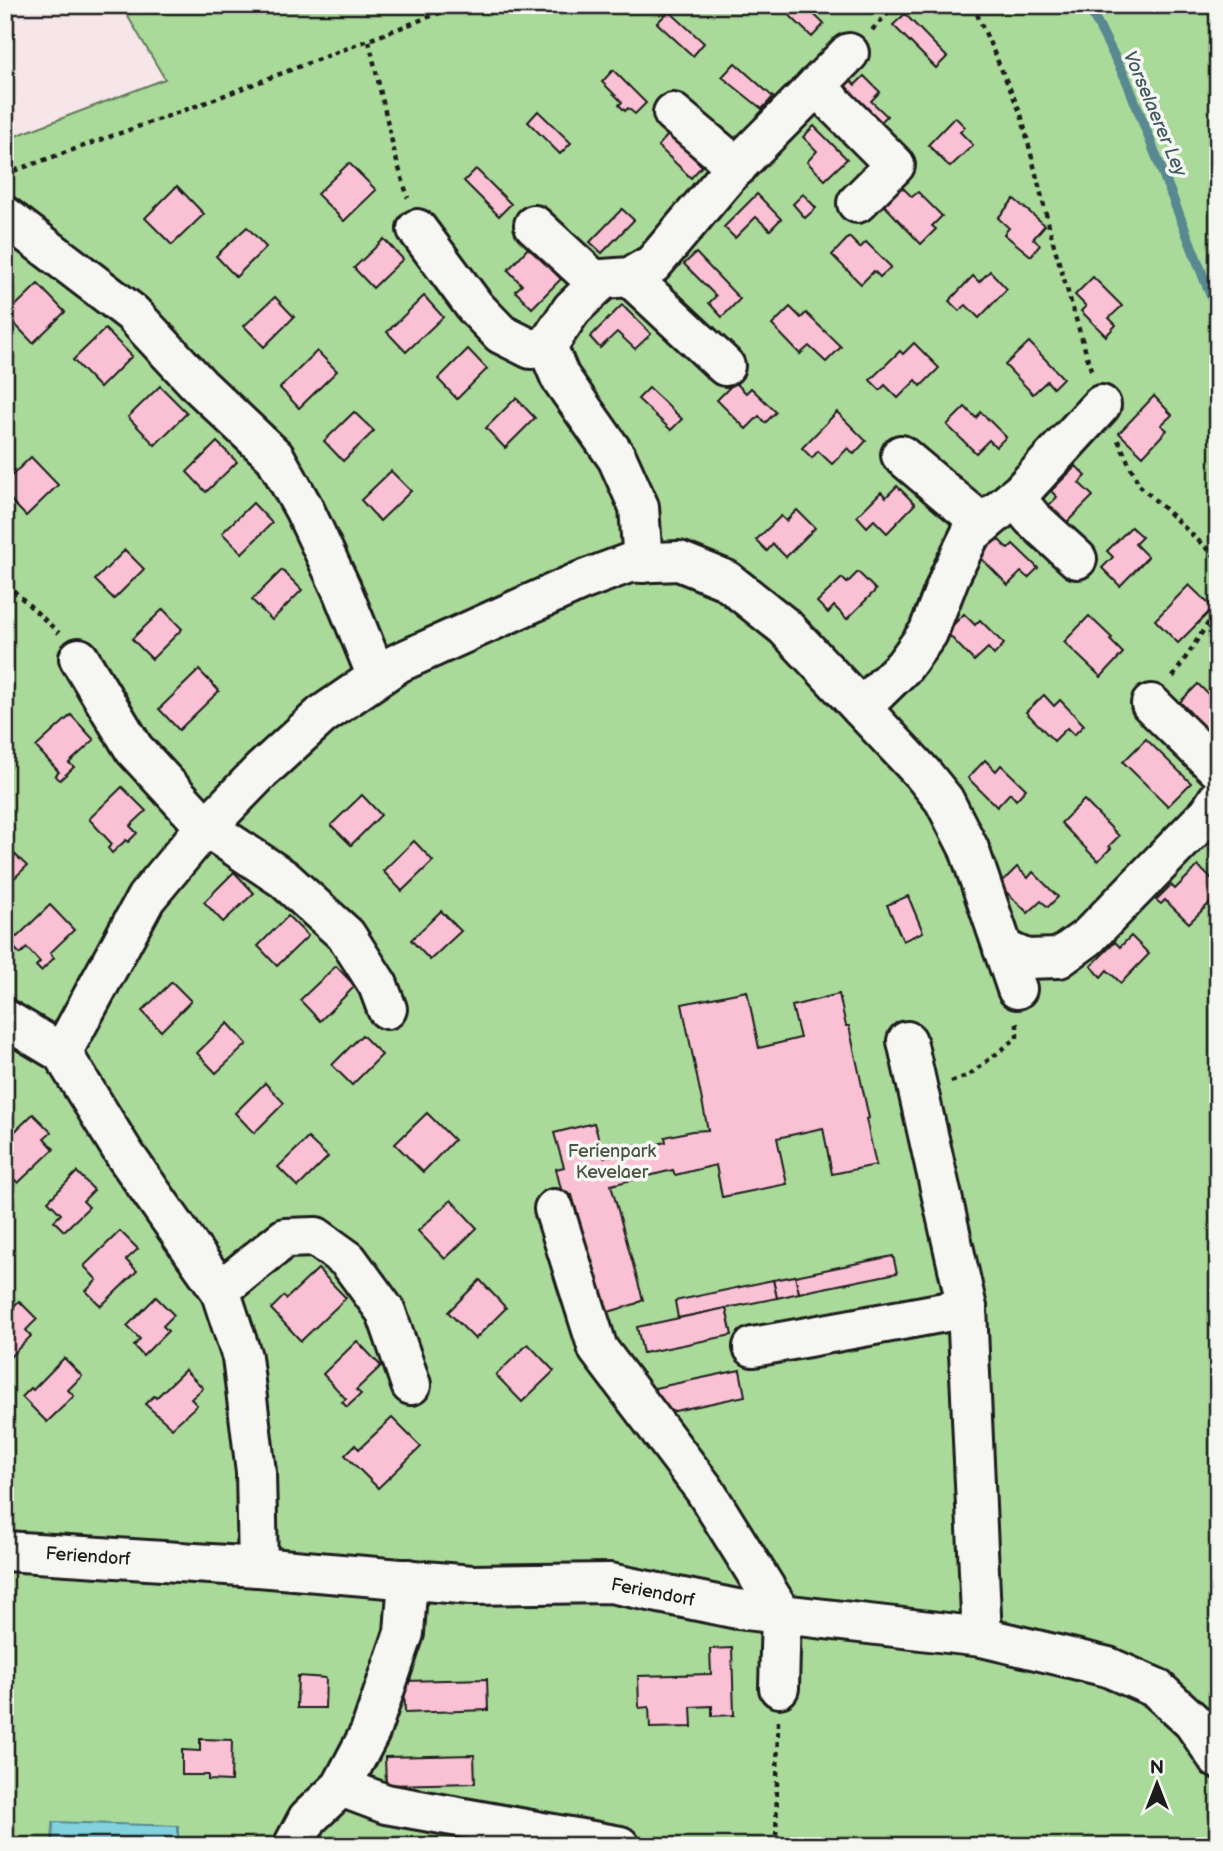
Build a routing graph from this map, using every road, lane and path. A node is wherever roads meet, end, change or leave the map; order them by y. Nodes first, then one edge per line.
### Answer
1 (460, 5) edge
2 (973, 5) edge
3 (369, 41) junction
4 (849, 53) dead end
5 (816, 86) junction
6 (673, 113) dead end
7 (737, 167) junction
8 (5, 174) edge
9 (857, 203) dead end
10 (5, 216) edge
11 (534, 225) dead end
12 (417, 229) joint
13 (614, 281) junction
14 (547, 346) junction
15 (725, 366) dead end
16 (1101, 405) junction
17 (901, 455) dead end
18 (1015, 497) junction
19 (983, 524) junction
20 (1077, 559) dead end
21 (1218, 559) edge
22 (643, 563) junction
23 (5, 585) edge
24 (1218, 608) edge
25 (79, 658) joint
26 (377, 677) junction
27 (1151, 704) joint
28 (861, 708) junction
29 (1218, 769) edge
30 (1218, 799) edge
31 (206, 828) junction
32 (1003, 949) junction
33 (1017, 989) joint
34 (387, 1009) dead end
35 (5, 1019) edge
36 (907, 1041) dead end
37 (62, 1053) junction
38 (918, 1094) junction
39 (554, 1209) dead end
40 (220, 1290) junction
41 (967, 1308) junction
42 (753, 1347) dead end
43 (411, 1385) dead end
44 (5, 1551) edge
45 (258, 1567) junction
46 (408, 1579) junction
47 (781, 1613) junction
48 (982, 1637) junction
49 (779, 1688) joint
50 (1218, 1759) edge
51 (341, 1787) junction
52 (293, 1846) edge
53 (620, 1846) edge
54 (776, 1846) edge

1 - 3 path
2 - 16 path
3 - 8 path
3 - 12 path
4 - 5 lane
5 - 7 lane
5 - 9 lane
6 - 7 lane
7 - 13 lane
10 - 26 lane
11 - 13 lane
12 - 14 lane
13 - 14 lane
13 - 15 lane
14 - 22 lane
16 - 18 lane
16 - 21 path
17 - 19 lane
18 - 19 lane
18 - 20 lane
19 - 28 lane
22 - 26 lane
22 - 28 lane
23 - 25 path
24 - 27 path
25 - 31 lane
26 - 31 lane
27 - 29 lane
28 - 32 lane
30 - 32 lane
31 - 34 lane
31 - 37 lane
32 - 33 lane
33 - 38 path
35 - 37 lane
36 - 38 lane
37 - 40 lane
38 - 41 lane
39 - 47 lane
40 - 43 lane
40 - 45 lane
41 - 42 lane
41 - 48 lane
44 - 45 lane, Feriendorf
45 - 46 lane, Feriendorf
46 - 47 lane, Feriendorf
46 - 51 lane
47 - 48 lane, Feriendorf
47 - 49 lane
48 - 50 lane, Feriendorf
49 - 54 path
51 - 52 lane
51 - 53 lane

